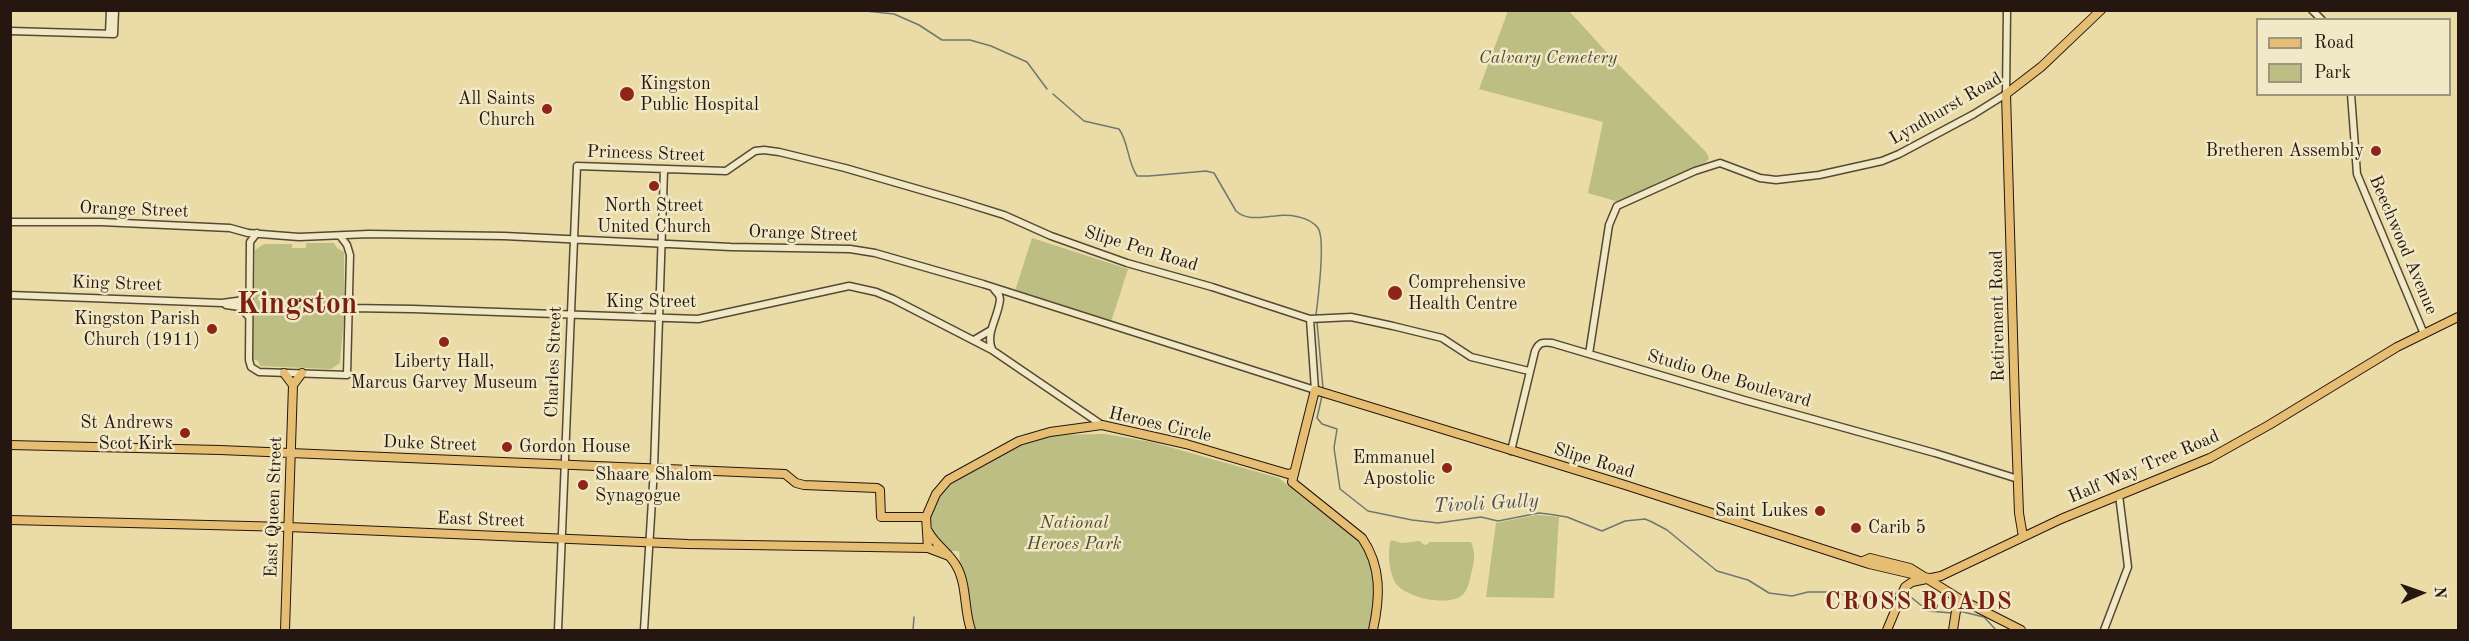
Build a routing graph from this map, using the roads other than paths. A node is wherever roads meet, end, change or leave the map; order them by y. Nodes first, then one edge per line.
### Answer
1 (112, 10) edge
2 (2007, 10) edge
3 (2101, 10) edge
4 (10, 31) edge
5 (2006, 94) junction
6 (2351, 96) edge
7 (577, 166) joint
8 (664, 170) junction
9 (714, 171) joint
10 (10, 222) edge
11 (256, 233) junction
12 (341, 237) junction
13 (574, 240) junction
14 (661, 243) junction
15 (983, 284) junction
16 (1010, 292) junction
17 (250, 294) junction
18 (10, 295) edge
19 (222, 303) junction
20 (1000, 306) junction
21 (349, 308) junction
22 (571, 316) junction
23 (249, 317) junction
24 (2458, 317) edge
25 (1310, 318) junction
26 (657, 319) junction
27 (991, 330) junction
28 (2424, 334) junction
29 (974, 340) junction
30 (992, 350) junction
31 (1589, 354) junction
32 (1529, 371) junction
33 (284, 373) junction
34 (302, 374) junction
35 (294, 385) junction
36 (1315, 390) junction
37 (1102, 424) junction
38 (10, 445) edge
39 (1511, 451) junction
40 (290, 453) junction
41 (564, 466) junction
42 (654, 468) junction
43 (1289, 473) junction
44 (2018, 479) junction
45 (2119, 495) junction
46 (926, 517) junction
47 (10, 520) edge
48 (288, 527) junction
49 (927, 527) junction
50 (2024, 537) junction
51 (562, 538) junction
52 (648, 541) junction
53 (928, 548) junction
54 (948, 555) junction
55 (1863, 561) junction
56 (1900, 573) junction
57 (1929, 578) junction
58 (1904, 591) junction
59 (1960, 599) junction
60 (1958, 611) junction
61 (285, 630) edge
62 (558, 630) edge
63 (644, 630) edge
64 (971, 630) edge
65 (1373, 630) edge
66 (1887, 630) edge
67 (1953, 630) edge
68 (1958, 630) edge
69 (2021, 630) edge
70 (2104, 630) edge

1 - 4 street
2 - 5 street
3 - 5 main road, Lyndhurst Road
5 - 31 street, Lyndhurst Road
5 - 44 main road, Retirement Road
6 - 28 street, Beechwood Avenue
7 - 8 street, Princess Street
7 - 13 street, Charles Street
8 - 9 street, Princess Street
8 - 14 street
9 - 25 street, Slipe Pen Road
10 - 11 street, Orange Street
11 - 12 street, Orange Street
11 - 17 street
12 - 13 street, Orange Street
12 - 21 street
13 - 14 street, Orange Street
13 - 22 street, Charles Street
14 - 15 street, Orange Street
14 - 26 street
15 - 16 street, Orange Street
15 - 20 street
16 - 20 street
16 - 36 street, Orange Street
17 - 19 street, King Street
17 - 23 street
18 - 19 street, King Street
19 - 23 street, King Street
20 - 27 street
21 - 22 street, King Street
21 - 34 street
22 - 26 street, King Street
22 - 41 street, Charles Street
23 - 33 street
24 - 28 main road, Half Way Tree Road
25 - 32 street, Slipe Pen Road
25 - 36 street
26 - 29 street, King Street
26 - 42 street
27 - 29 street
27 - 30 street
28 - 45 main road, Half Way Tree Road
29 - 30 street, King Street
30 - 37 street, King Street
31 - 32 street, Studio One Boulevard
31 - 44 street, Studio One Boulevard
32 - 39 street, Studio One Boulevard
33 - 34 street
33 - 35 main road
34 - 35 main road
35 - 40 main road, East Queen Street
36 - 39 main road, Slipe Road
36 - 43 main road
37 - 43 main road, Heroes Circle
37 - 46 main road, Heroes Circle
38 - 40 main road, Duke Street
39 - 55 main road, Slipe Road
40 - 41 main road, Duke Street
40 - 48 main road, East Queen Street
41 - 42 main road, Duke Street
41 - 51 street, Charles Street
42 - 46 main road, Duke Street
42 - 52 street
43 - 65 main road
44 - 50 main road, Retirement Road
45 - 50 main road, Half Way Tree Road
45 - 70 street
46 - 49 main road
47 - 48 main road, East Street
48 - 51 main road, East Street
48 - 61 main road, East Queen Street
49 - 53 main road
49 - 54 main road
50 - 57 main road, Half Way Tree Road
51 - 52 main road, East Street
51 - 62 street, Charles Street
52 - 53 main road, East Street
52 - 63 street
53 - 54 main road, East Street
54 - 64 main road
55 - 56 main road, Slipe Road
55 - 57 main road, Slipe Road
56 - 57 main road, Slipe Road
56 - 58 main road
57 - 58 main road, Half Way Tree Road
57 - 59 main road
58 - 66 main road
59 - 60 main road
59 - 69 main road
60 - 67 main road
60 - 68 main road

